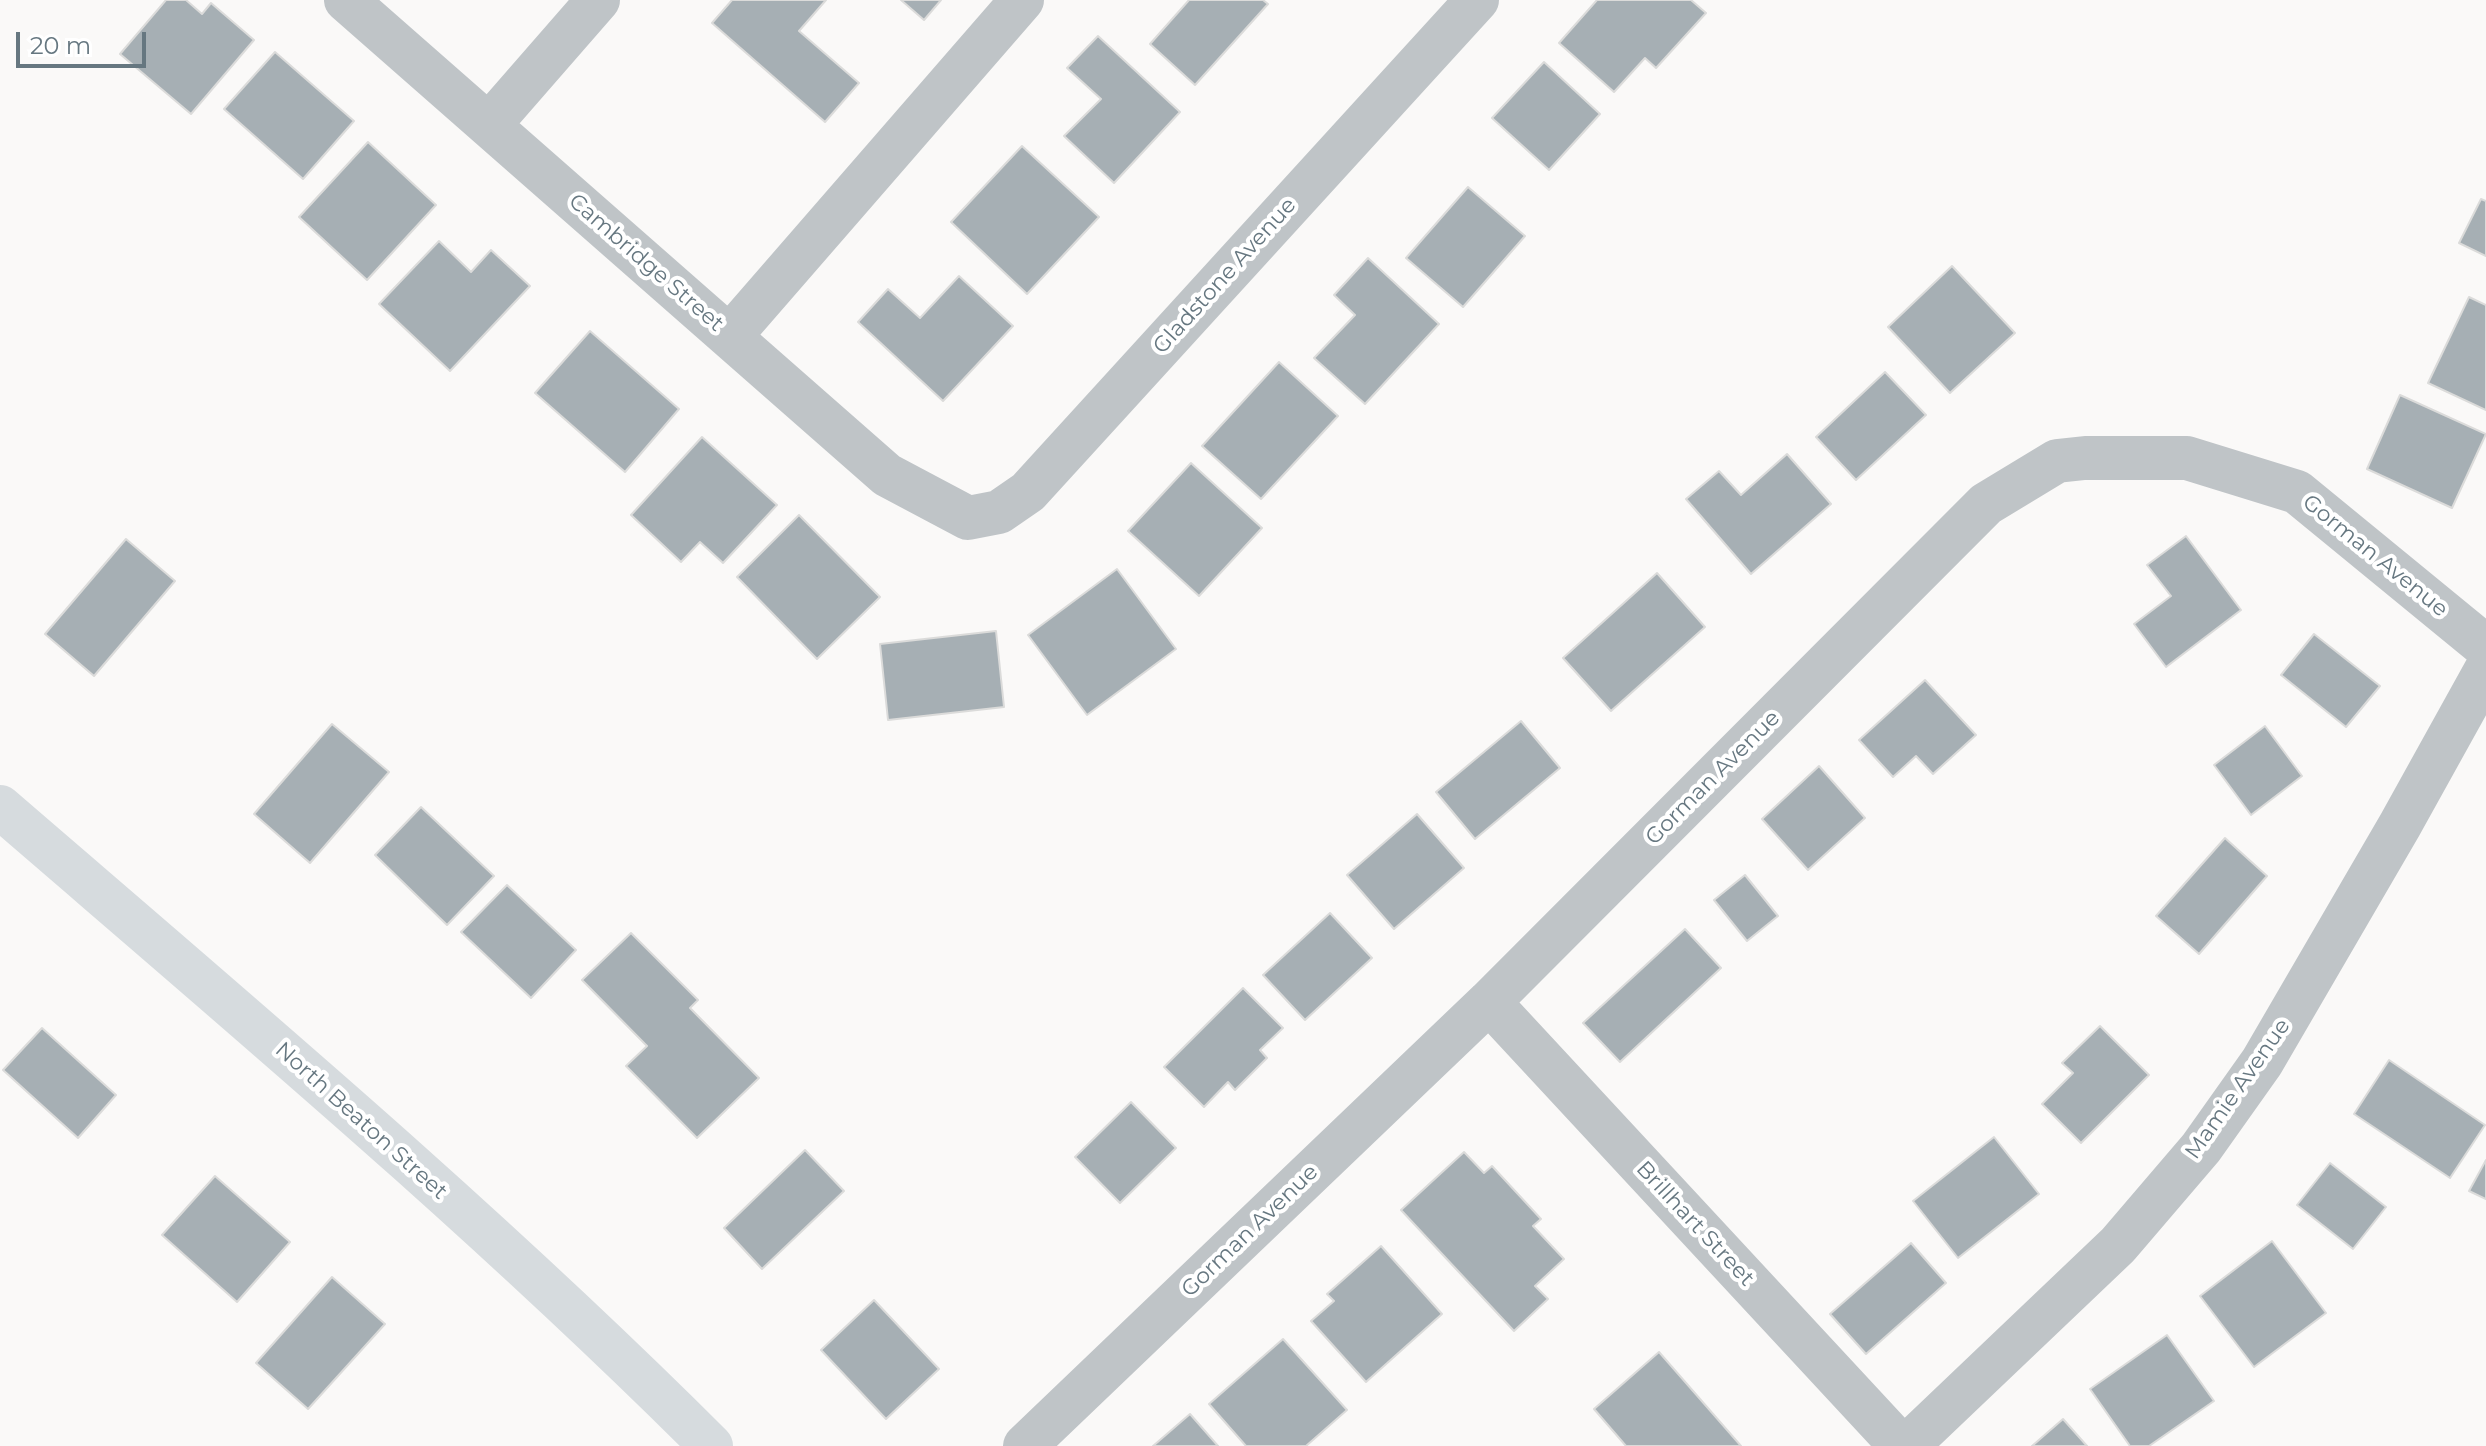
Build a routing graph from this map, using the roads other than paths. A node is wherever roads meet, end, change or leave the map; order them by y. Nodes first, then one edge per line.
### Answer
1 (346, 0) edge
2 (598, 0) edge
3 (1022, 0) edge
4 (1477, 0) edge
5 (489, 125) junction
6 (730, 336) junction
7 (954, 512) joint
8 (2486, 647) edge
9 (2486, 670) edge
10 (0, 807) edge
11 (1489, 1002) junction
12 (711, 1446) edge
13 (1025, 1446) edge
14 (1901, 1446) edge
15 (1907, 1446) edge

1 - 5 street, Cambridge Street
2 - 5 street
3 - 6 street
4 - 7 street, Gladstone Avenue
5 - 6 street, Cambridge Street
6 - 7 street, Cambridge Street
8 - 11 street, Gorman Avenue
9 - 15 street, Mamie Avenue
10 - 12 main road, North Beaton Street
11 - 13 street, Gorman Avenue
11 - 14 street, Brillhart Street

